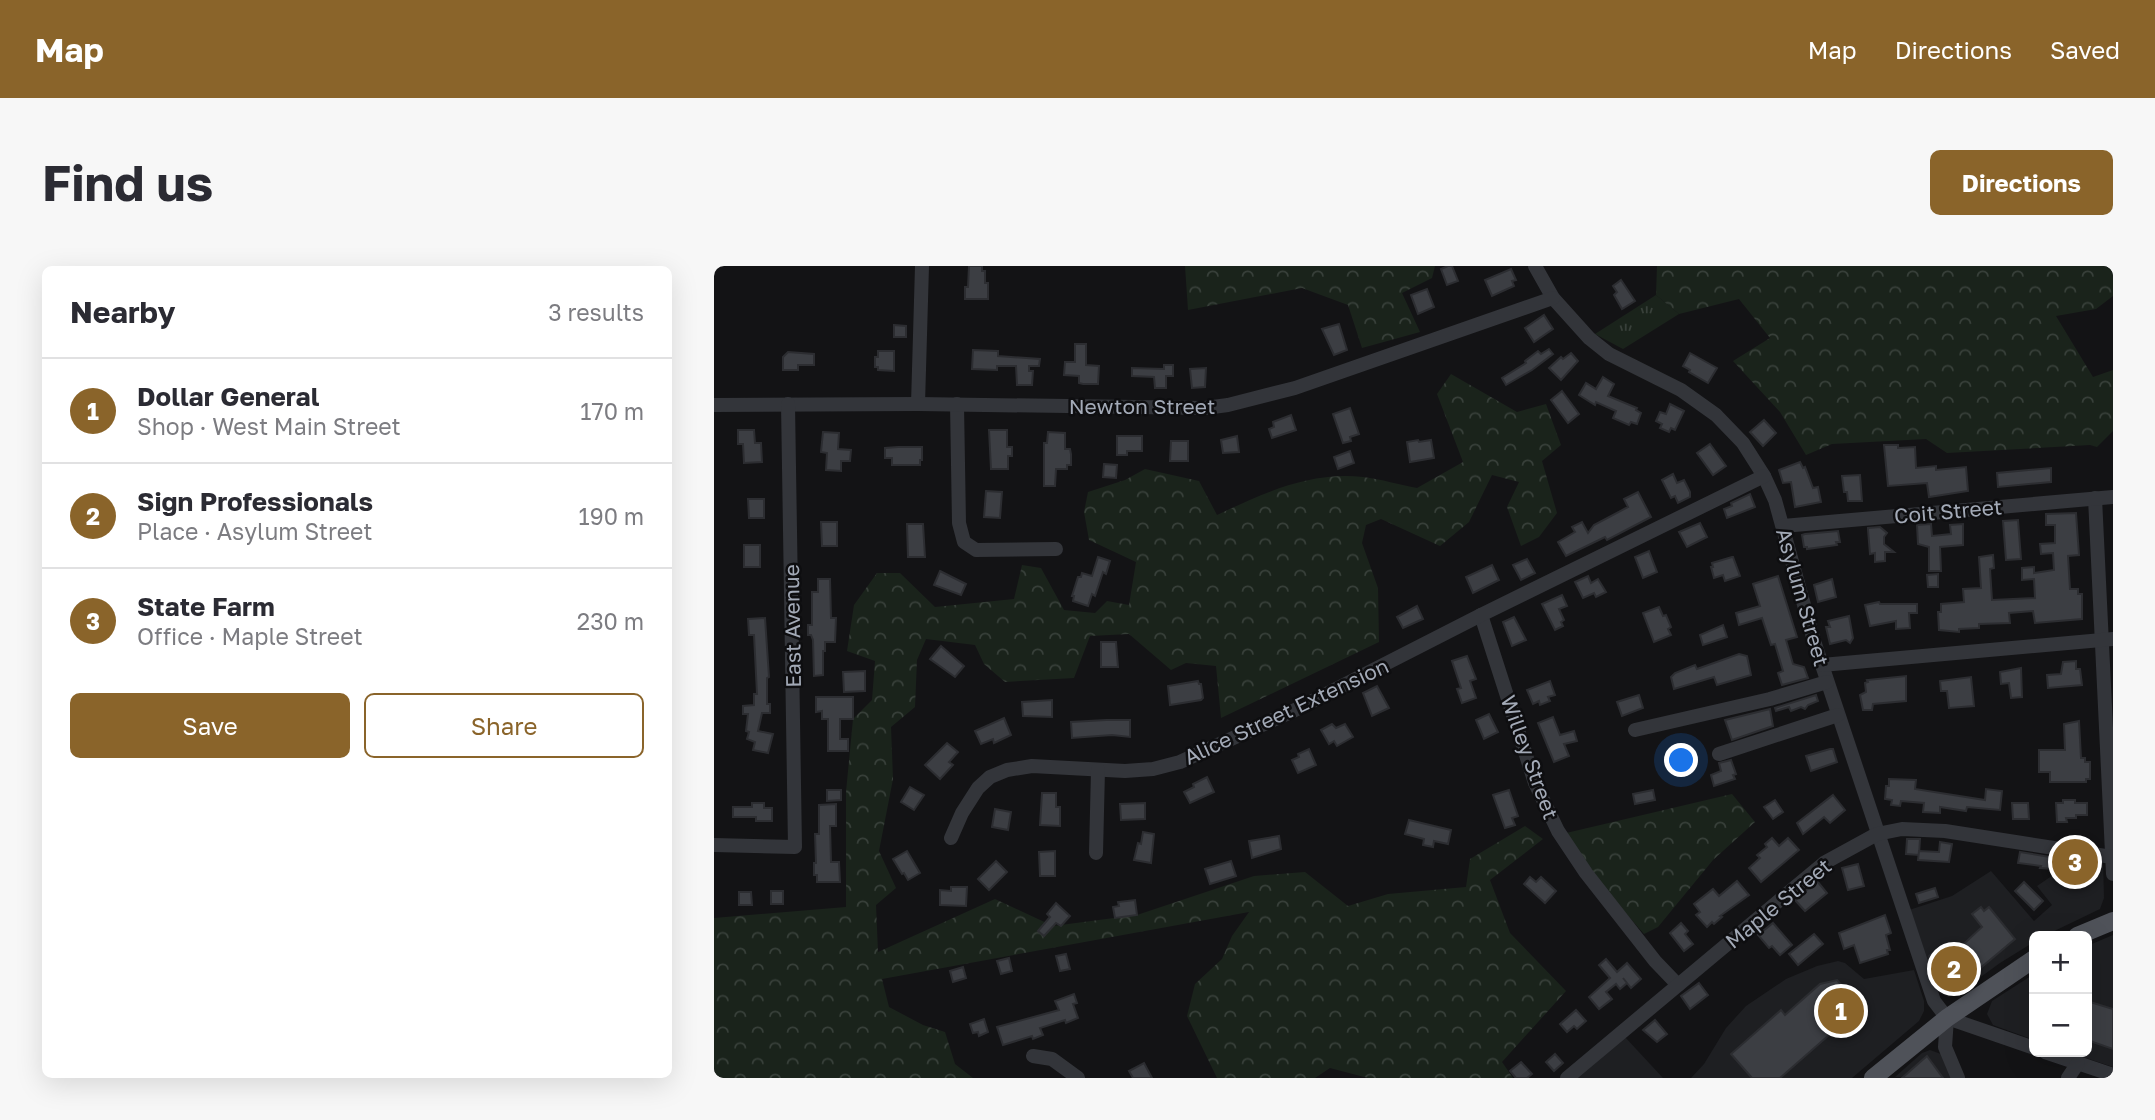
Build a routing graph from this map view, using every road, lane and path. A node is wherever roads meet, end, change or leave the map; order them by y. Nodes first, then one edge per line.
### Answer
1 (922, 266) edge
2 (1535, 266) edge
3 (1553, 298) junction
4 (788, 404) junction
5 (918, 404) junction
6 (957, 404) junction
7 (714, 405) edge
8 (1764, 476) junction
9 (2113, 496) edge
10 (2095, 498) junction
11 (1783, 526) junction
12 (1056, 549) dead end
13 (1481, 615) junction
14 (2107, 639) edge
15 (1822, 665) junction
16 (1827, 682) junction
17 (1839, 715) junction
18 (1635, 730) dead end
19 (1718, 754) dead end
20 (1098, 770) junction
21 (1877, 834) junction
22 (951, 838) dead end
23 (714, 845) edge
24 (1096, 853) dead end
25 (2112, 856) edge
26 (2113, 874) edge
27 (2113, 921) edge
28 (2089, 931) edge
29 (2029, 962) edge
30 (1678, 985) junction
31 (1947, 1018) junction
32 (2029, 1046) edge
33 (1033, 1056) dead end
34 (2060, 1057) edge
35 (2078, 1063) junction
36 (2113, 1075) edge
37 (1078, 1078) edge
38 (1567, 1078) edge
39 (1872, 1078) edge
40 (1958, 1078) edge
41 (2068, 1078) edge

1 - 5 street
2 - 3 street, Asylum Street
3 - 6 street, Newton Street
3 - 8 street, Asylum Street
4 - 5 street, Newton Street
4 - 7 street, Newton Street
4 - 23 street, East Avenue
5 - 6 street, Newton Street
6 - 12 street
8 - 11 street, Asylum Street
8 - 13 street, Alice Street Extension
9 - 10 street, Coit Street
10 - 11 street, Coit Street
10 - 14 street
11 - 15 street, Asylum Street
13 - 20 street, Alice Street Extension
13 - 30 street, Willey Street
14 - 15 street
14 - 25 street
15 - 16 street, Asylum Street
16 - 17 street, Asylum Street
16 - 18 street
17 - 19 street
17 - 21 street, Asylum Street
20 - 22 street, Alice Street Extension
20 - 24 street
21 - 25 street, Maple Street
21 - 30 street, Maple Street
21 - 31 street, Asylum Street
25 - 26 street
27 - 28 main road
29 - 31 main road
30 - 38 street, Maple Street
31 - 32 street
31 - 39 main road
31 - 40 street
33 - 37 street
34 - 35 street
35 - 36 street
35 - 41 street

